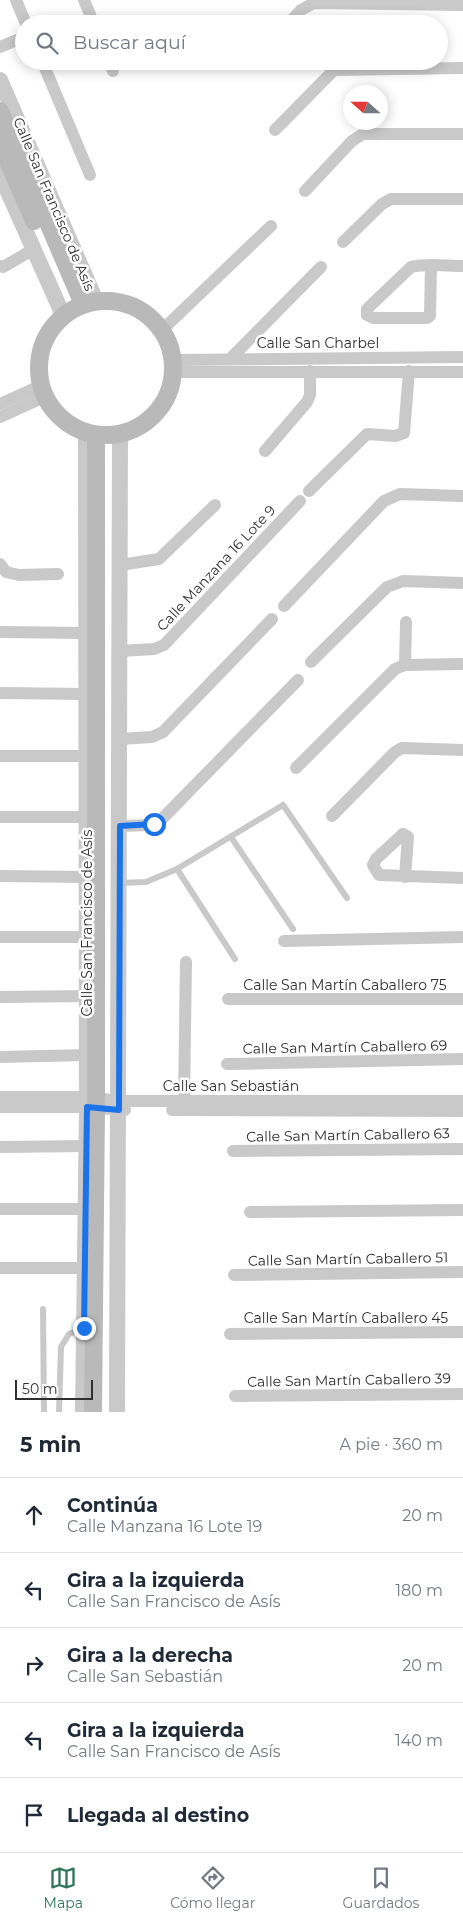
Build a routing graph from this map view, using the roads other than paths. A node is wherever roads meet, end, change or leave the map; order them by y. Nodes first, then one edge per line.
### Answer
1 (16, 0) edge
2 (84, 0) edge
3 (463, 5) edge
4 (22, 15) edge
5 (90, 15) edge
6 (296, 15) edge
7 (15, 41) edge
8 (0, 47) edge
9 (448, 68) edge
10 (463, 68) edge
11 (46, 70) edge
12 (334, 70) edge
13 (0, 80) edge
14 (0, 111) edge
15 (275, 130) dead end
16 (463, 134) edge
17 (0, 143) edge
18 (0, 174) edge
19 (90, 175) dead end
20 (305, 191) dead end
21 (463, 199) edge
22 (271, 226) dead end
23 (343, 242) dead end
24 (34, 250) junction
25 (0, 266) edge
26 (321, 266) dead end
27 (431, 266) junction
28 (463, 266) edge
29 (79, 307) junction
30 (162, 330) junction
31 (463, 357) edge
32 (231, 358) junction
33 (173, 366) junction
34 (310, 371) junction
35 (409, 371) junction
36 (463, 372) edge
37 (42, 392) junction
38 (0, 404) edge
39 (0, 417) edge
40 (102, 435) junction
41 (265, 451) dead end
42 (309, 491) dead end
43 (463, 496) edge
44 (300, 501) dead end
45 (215, 505) dead end
46 (0, 564) edge
47 (120, 565) junction
48 (58, 574) dead end
49 (463, 583) edge
50 (284, 606) dead end
51 (272, 619) dead end
52 (406, 622) dead end
53 (0, 632) edge
54 (86, 634) junction
55 (120, 650) junction
56 (311, 662) dead end
57 (405, 664) junction
58 (463, 664) edge
59 (298, 680) dead end
60 (0, 693) edge
61 (86, 694) junction
62 (120, 739) junction
63 (463, 750) edge
64 (0, 756) edge
65 (86, 756) junction
66 (296, 768) dead end
67 (332, 816) dead end
68 (0, 817) edge
69 (86, 817) junction
70 (120, 826) junction
71 (231, 837) junction
72 (177, 869) junction
73 (0, 876) edge
74 (87, 877) junction
75 (405, 877) dead end
76 (463, 878) edge
77 (120, 883) junction
78 (347, 898) dead end
79 (293, 929) dead end
80 (0, 937) edge
81 (86, 937) junction
82 (463, 937) edge
83 (284, 941) dead end
84 (234, 959) dead end
85 (186, 962) dead end
86 (87, 996) junction
87 (0, 998) edge
88 (228, 999) dead end
89 (463, 999) edge
90 (87, 1055) junction
91 (0, 1057) edge
92 (463, 1059) edge
93 (227, 1064) dead end
94 (0, 1097) edge
95 (184, 1101) junction
96 (463, 1101) edge
97 (103, 1104) junction
98 (0, 1107) edge
99 (463, 1111) edge
100 (86, 1146) junction
101 (0, 1147) edge
102 (463, 1149) edge
103 (233, 1151) dead end
104 (0, 1209) edge
105 (86, 1209) junction
106 (463, 1210) edge
107 (250, 1212) dead end
108 (0, 1268) edge
109 (85, 1268) junction
110 (463, 1272) edge
111 (234, 1275) dead end
112 (43, 1309) dead end
113 (84, 1328) junction
114 (463, 1332) edge
115 (230, 1334) dead end
116 (463, 1394) edge
117 (235, 1396) dead end
118 (44, 1412) edge
119 (59, 1412) edge
120 (83, 1412) edge
121 (93, 1412) edge
122 (105, 1412) edge
123 (117, 1412) edge

1 - 4 street
2 - 5 street
3 - 6 street
7 - 8 street
9 - 10 street
11 - 19 street
12 - 15 street
13 - 29 street, Calle San Francisco de Asís
14 - 29 main road, Calle San Francisco de Asís
16 - 20 street
17 - 29 main road, Calle San Francisco de Asís
18 - 24 street
21 - 23 street
22 - 30 street
24 - 25 street
24 - 29 street
26 - 32 street
27 - 27 street
27 - 28 street
29 - 30 main road
29 - 37 main road
30 - 33 main road
31 - 32 street, Calle San Charbel
32 - 33 street, Calle San Charbel
33 - 34 street, Calle San Charbel
33 - 40 main road
34 - 35 street, Calle San Charbel
34 - 41 street
35 - 36 street, Calle San Charbel
35 - 42 street
37 - 38 street
37 - 39 street
37 - 40 main road
40 - 47 street, Calle San Francisco de Asís
40 - 54 street, Calle San Francisco de Asís
40 - 97 main road, Calle San Francisco de Asís
43 - 50 street
44 - 55 street, Calle Manzana 16 Lote 9
45 - 47 street
46 - 48 street
47 - 55 street, Calle San Francisco de Asís
49 - 56 street
51 - 62 street
52 - 57 street
53 - 54 street
54 - 61 street, Calle San Francisco de Asís
55 - 62 street, Calle San Francisco de Asís
57 - 58 street
57 - 66 street
59 - 70 street
60 - 61 street
61 - 65 street, Calle San Francisco de Asís
62 - 70 street, Calle San Francisco de Asís
63 - 67 street
64 - 65 street
65 - 69 street, Calle San Francisco de Asís
68 - 69 street
69 - 74 street, Calle San Francisco de Asís
70 - 77 street, Calle San Francisco de Asís
71 - 72 lane
71 - 78 lane
71 - 79 lane
72 - 77 lane
72 - 84 lane
73 - 74 street
74 - 81 street, Calle San Francisco de Asís
75 - 76 street
77 - 97 street, Calle San Francisco de Asís
80 - 81 street
81 - 86 street, Calle San Francisco de Asís
82 - 83 street
85 - 95 street
86 - 87 street
86 - 90 street, Calle San Francisco de Asís
88 - 89 street, Calle San Martín Caballero 75
90 - 91 street
90 - 97 street, Calle San Francisco de Asís
92 - 93 street, Calle San Martín Caballero 69
94 - 97 street, Calle San Sebastián
95 - 96 street, Calle San Sebastián
95 - 97 street, Calle San Sebastián
97 - 98 street, Calle San Sebastián
97 - 99 street, Calle San Sebastián
97 - 100 street, Calle San Francisco de Asís
97 - 121 main road, Calle San Francisco de Asís
97 - 122 main road, Calle San Francisco de Asís
97 - 123 street, Calle San Francisco de Asís
100 - 101 street
100 - 105 street, Calle San Francisco de Asís
102 - 103 street, Calle San Martín Caballero 63
104 - 105 street
105 - 109 street, Calle San Francisco de Asís
106 - 107 street
108 - 109 street
109 - 113 street, Calle San Francisco de Asís
110 - 111 street, Calle San Martín Caballero 51
112 - 118 lane
113 - 119 lane
113 - 120 street, Calle San Francisco de Asís
114 - 115 street, Calle San Martín Caballero 45
116 - 117 street, Calle San Martín Caballero 39

